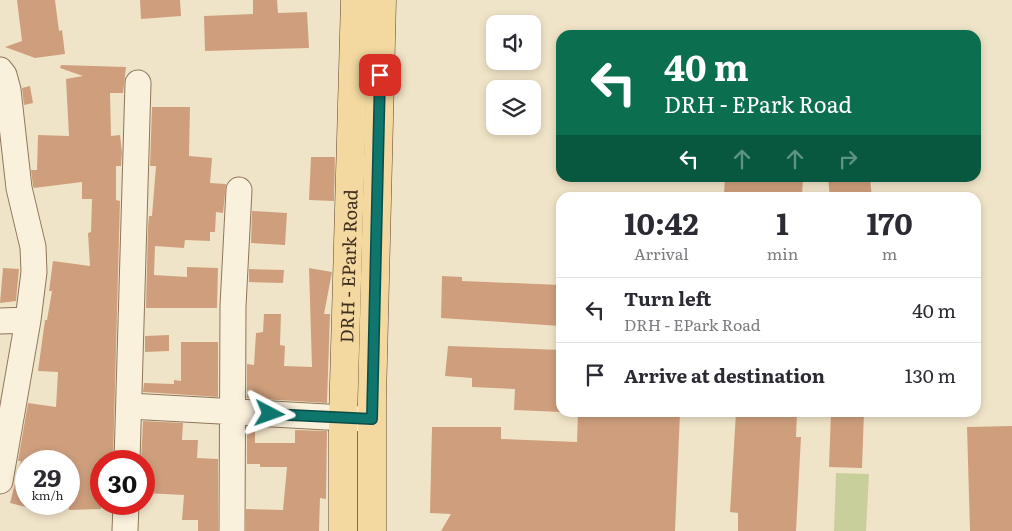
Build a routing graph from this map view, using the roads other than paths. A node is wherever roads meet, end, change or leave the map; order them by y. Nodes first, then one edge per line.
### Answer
1 (355, 0) edge
2 (382, 0) edge
3 (0, 70) edge
4 (138, 83) dead end
5 (10, 188) edge
6 (240, 190) dead end
7 (28, 320) junction
8 (0, 321) edge
9 (129, 406) junction
10 (234, 411) junction
11 (343, 419) junction
12 (372, 419) junction
13 (3, 444) edge
14 (127, 450) edge
15 (0, 481) edge
16 (126, 515) edge
17 (125, 531) edge
18 (232, 531) edge
19 (343, 531) edge
20 (372, 531) edge

1 - 11 main road, DRH - EPark Road
2 - 12 main road, DRH - EPark Road
3 - 5 street
4 - 9 street
5 - 7 street
6 - 10 street
7 - 8 street
7 - 13 street
9 - 10 street
9 - 14 street
10 - 11 street
10 - 18 street
11 - 12 street
11 - 19 main road, DRH - EPark Road
12 - 20 main road, DRH - EPark Road
13 - 15 street
16 - 17 street

